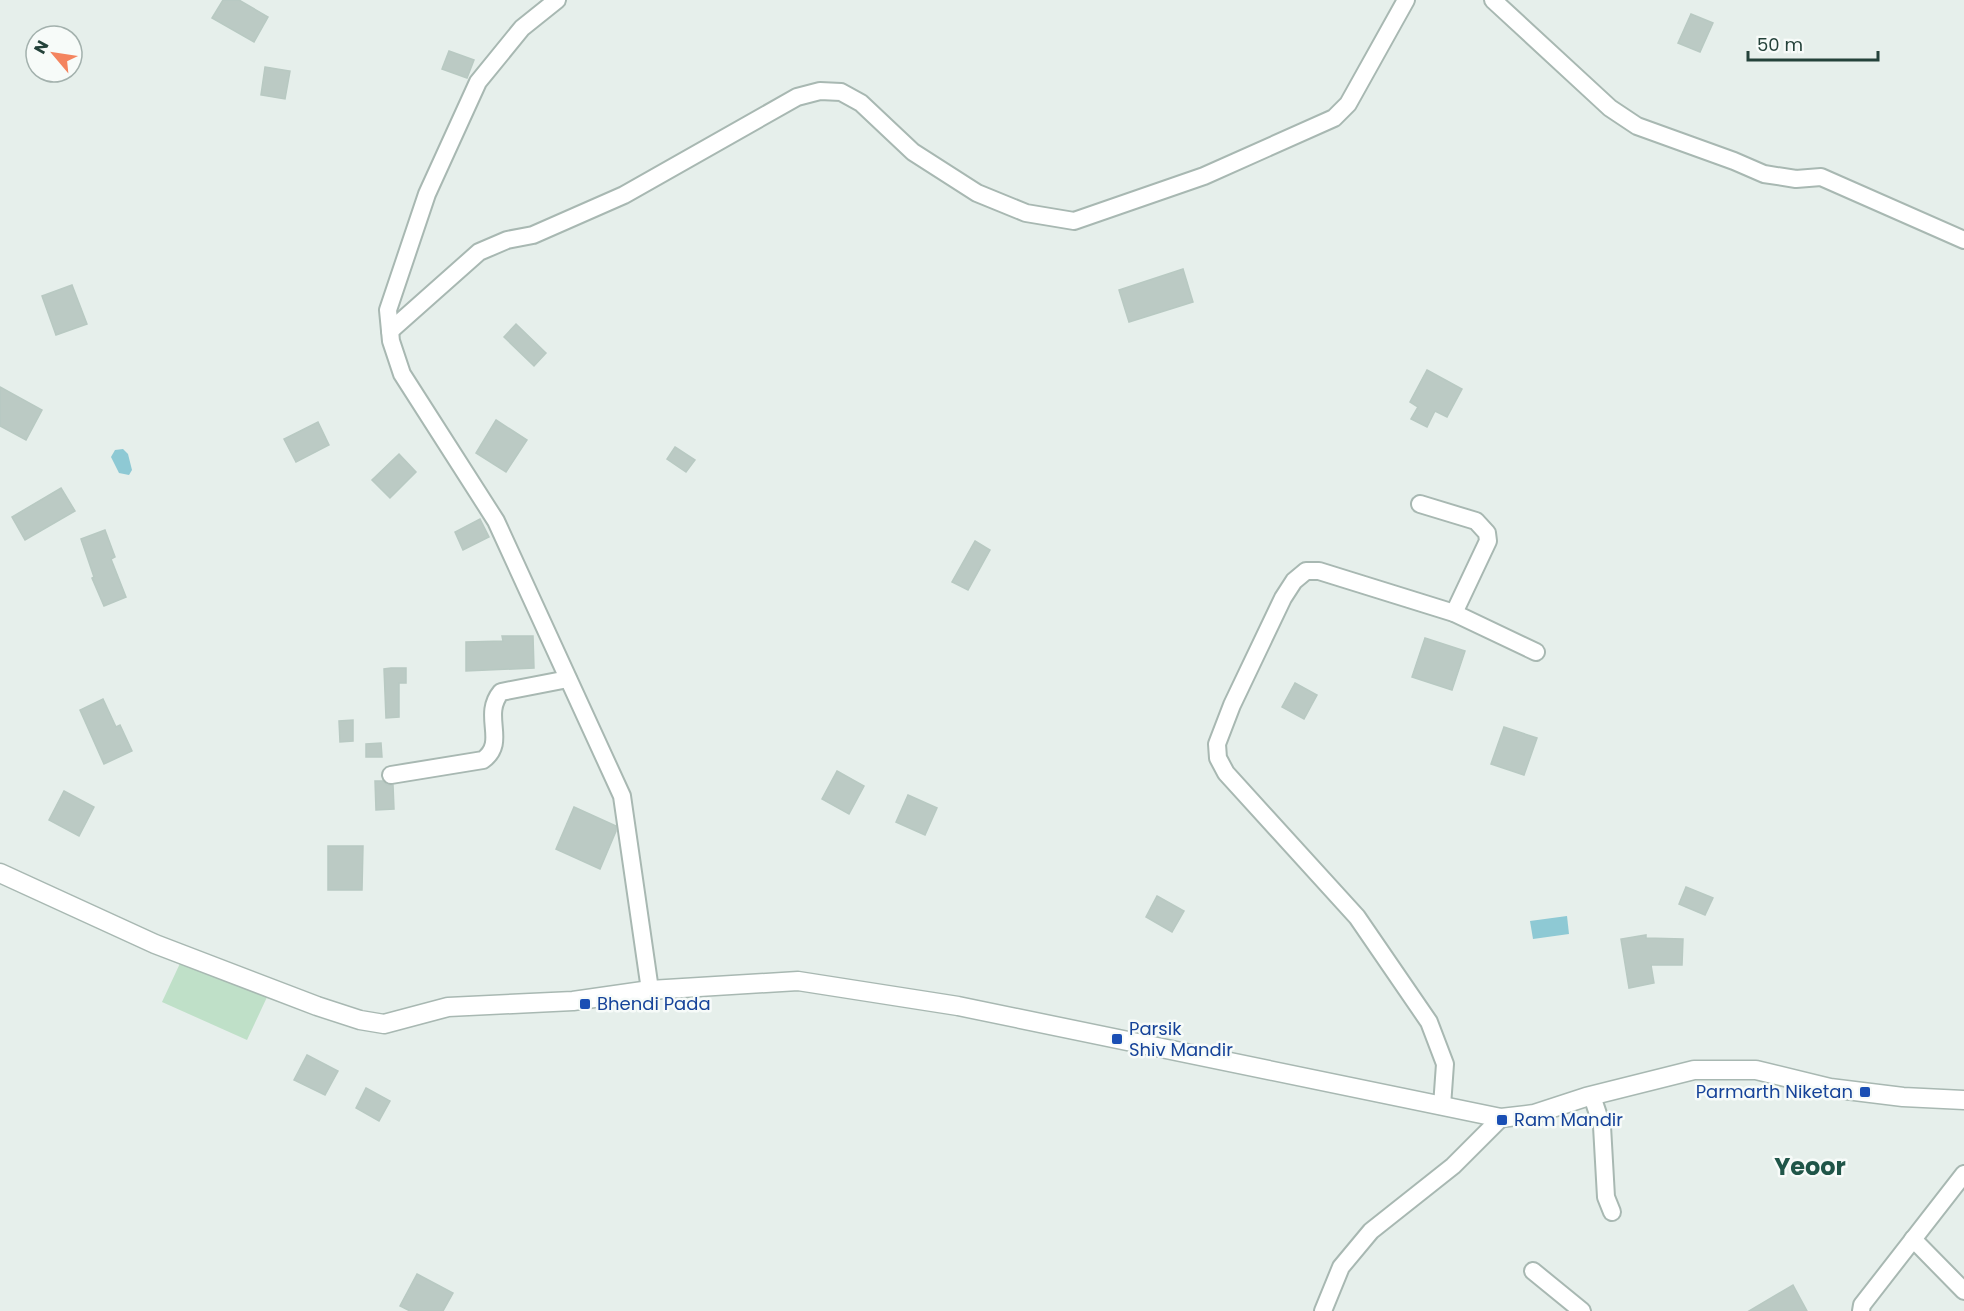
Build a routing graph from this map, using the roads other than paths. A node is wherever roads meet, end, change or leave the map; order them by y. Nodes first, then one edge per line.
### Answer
1 (558, 0) edge
2 (1406, 0) edge
3 (1493, 0) edge
4 (1964, 240) edge
5 (390, 331) junction
6 (1420, 504) dead end
7 (1454, 613) junction
8 (1536, 652) dead end
9 (568, 679) junction
10 (391, 775) dead end
11 (0, 873) edge
12 (650, 990) junction
13 (1592, 1096) junction
14 (1964, 1100) edge
15 (1442, 1106) junction
16 (1500, 1118) junction
17 (1964, 1174) edge
18 (1612, 1212) dead end
19 (1913, 1239) junction
20 (1533, 1270) dead end
21 (1964, 1291) edge
22 (1323, 1311) edge
23 (1582, 1311) edge
24 (1861, 1311) edge

1 - 5 street
2 - 5 street
3 - 4 street
5 - 9 street
6 - 7 street
7 - 8 street
7 - 15 street
9 - 10 street
9 - 12 street
11 - 12 street
12 - 15 street
13 - 14 street
13 - 16 street
13 - 18 street
15 - 16 street
16 - 22 street
17 - 19 street
19 - 21 street
19 - 24 street
20 - 23 street

